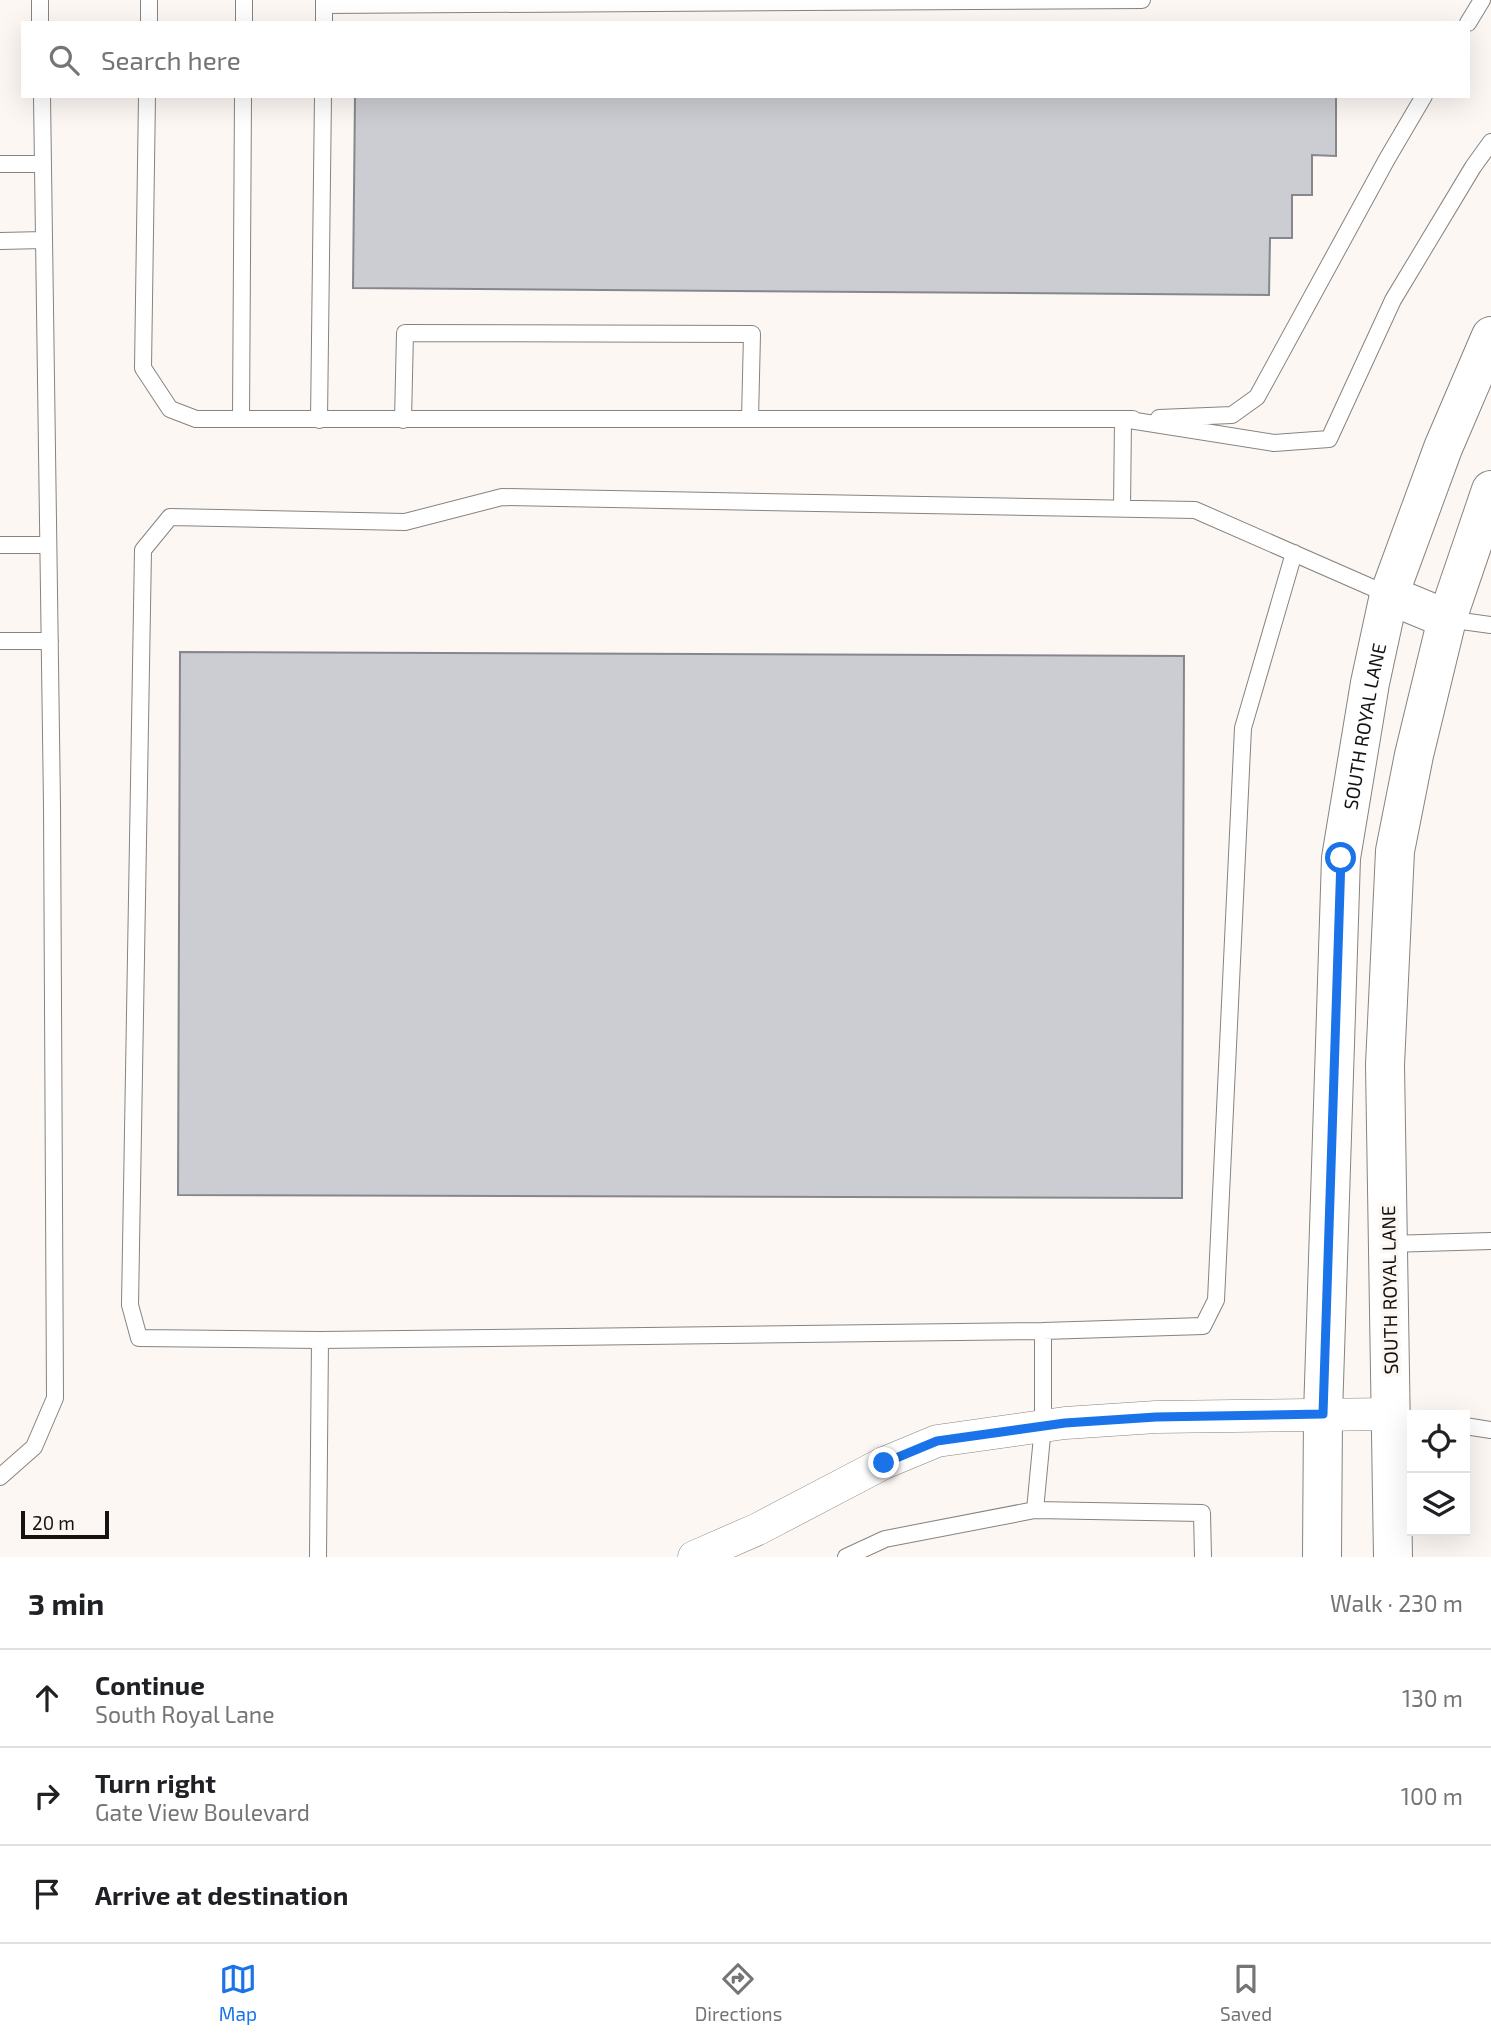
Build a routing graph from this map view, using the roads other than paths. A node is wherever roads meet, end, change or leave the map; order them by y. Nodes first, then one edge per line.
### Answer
1 (40, 0) edge
2 (149, 0) edge
3 (244, 0) edge
4 (1142, 0) edge
5 (1482, 0) edge
6 (324, 2) edge
7 (40, 21) edge
8 (149, 21) edge
9 (244, 21) edge
10 (324, 21) edge
11 (1469, 21) edge
12 (41, 98) edge
13 (147, 98) edge
14 (243, 98) edge
15 (323, 98) edge
16 (1423, 98) edge
17 (1491, 142) edge
18 (0, 164) edge
19 (43, 164) junction
20 (44, 240) junction
21 (0, 241) edge
22 (1491, 336) edge
23 (241, 419) junction
24 (319, 419) junction
25 (403, 419) junction
26 (750, 419) junction
27 (1123, 419) junction
28 (1491, 490) edge
29 (1122, 508) junction
30 (0, 545) edge
31 (48, 545) junction
32 (1294, 553) junction
33 (1389, 595) junction
34 (1447, 619) junction
35 (1491, 625) edge
36 (0, 641) edge
37 (50, 641) junction
38 (1491, 1241) edge
39 (1389, 1244) junction
40 (1043, 1331) junction
41 (320, 1340) junction
42 (1323, 1414) junction
43 (1396, 1415) junction
44 (1043, 1426) junction
45 (1470, 1427) edge
46 (1491, 1430) edge
47 (0, 1477) edge
48 (1035, 1510) junction
49 (318, 1557) edge
50 (694, 1557) edge
51 (846, 1557) edge
52 (1203, 1557) edge
53 (1322, 1557) edge
54 (1393, 1557) edge

1 - 7 lane
2 - 8 lane
3 - 9 lane
4 - 6 lane
5 - 11 lane
6 - 10 lane
12 - 19 lane
13 - 23 lane
14 - 23 lane
15 - 24 lane
16 - 27 lane
17 - 27 lane
18 - 19 lane
19 - 20 lane
20 - 21 lane
20 - 31 lane
22 - 33 main road, SOUTH ROYAL LANE
23 - 24 lane
24 - 25 lane
25 - 26 lane
25 - 26 lane
26 - 27 lane
27 - 29 lane
28 - 34 main road, SOUTH ROYAL LANE
29 - 32 lane
29 - 41 lane
30 - 31 lane
31 - 37 lane
32 - 33 lane
32 - 40 lane
33 - 34 main road
33 - 42 main road, SOUTH ROYAL LANE
34 - 35 lane
34 - 39 main road, SOUTH ROYAL LANE
36 - 37 lane
37 - 47 lane
38 - 39 lane
39 - 43 main road, SOUTH ROYAL LANE
40 - 41 lane
40 - 44 lane
41 - 49 lane
42 - 43 street
42 - 44 street
42 - 53 main road, SOUTH ROYAL LANE
43 - 54 main road, SOUTH ROYAL LANE
44 - 48 lane
44 - 50 street
45 - 46 lane
48 - 51 lane
48 - 52 lane

